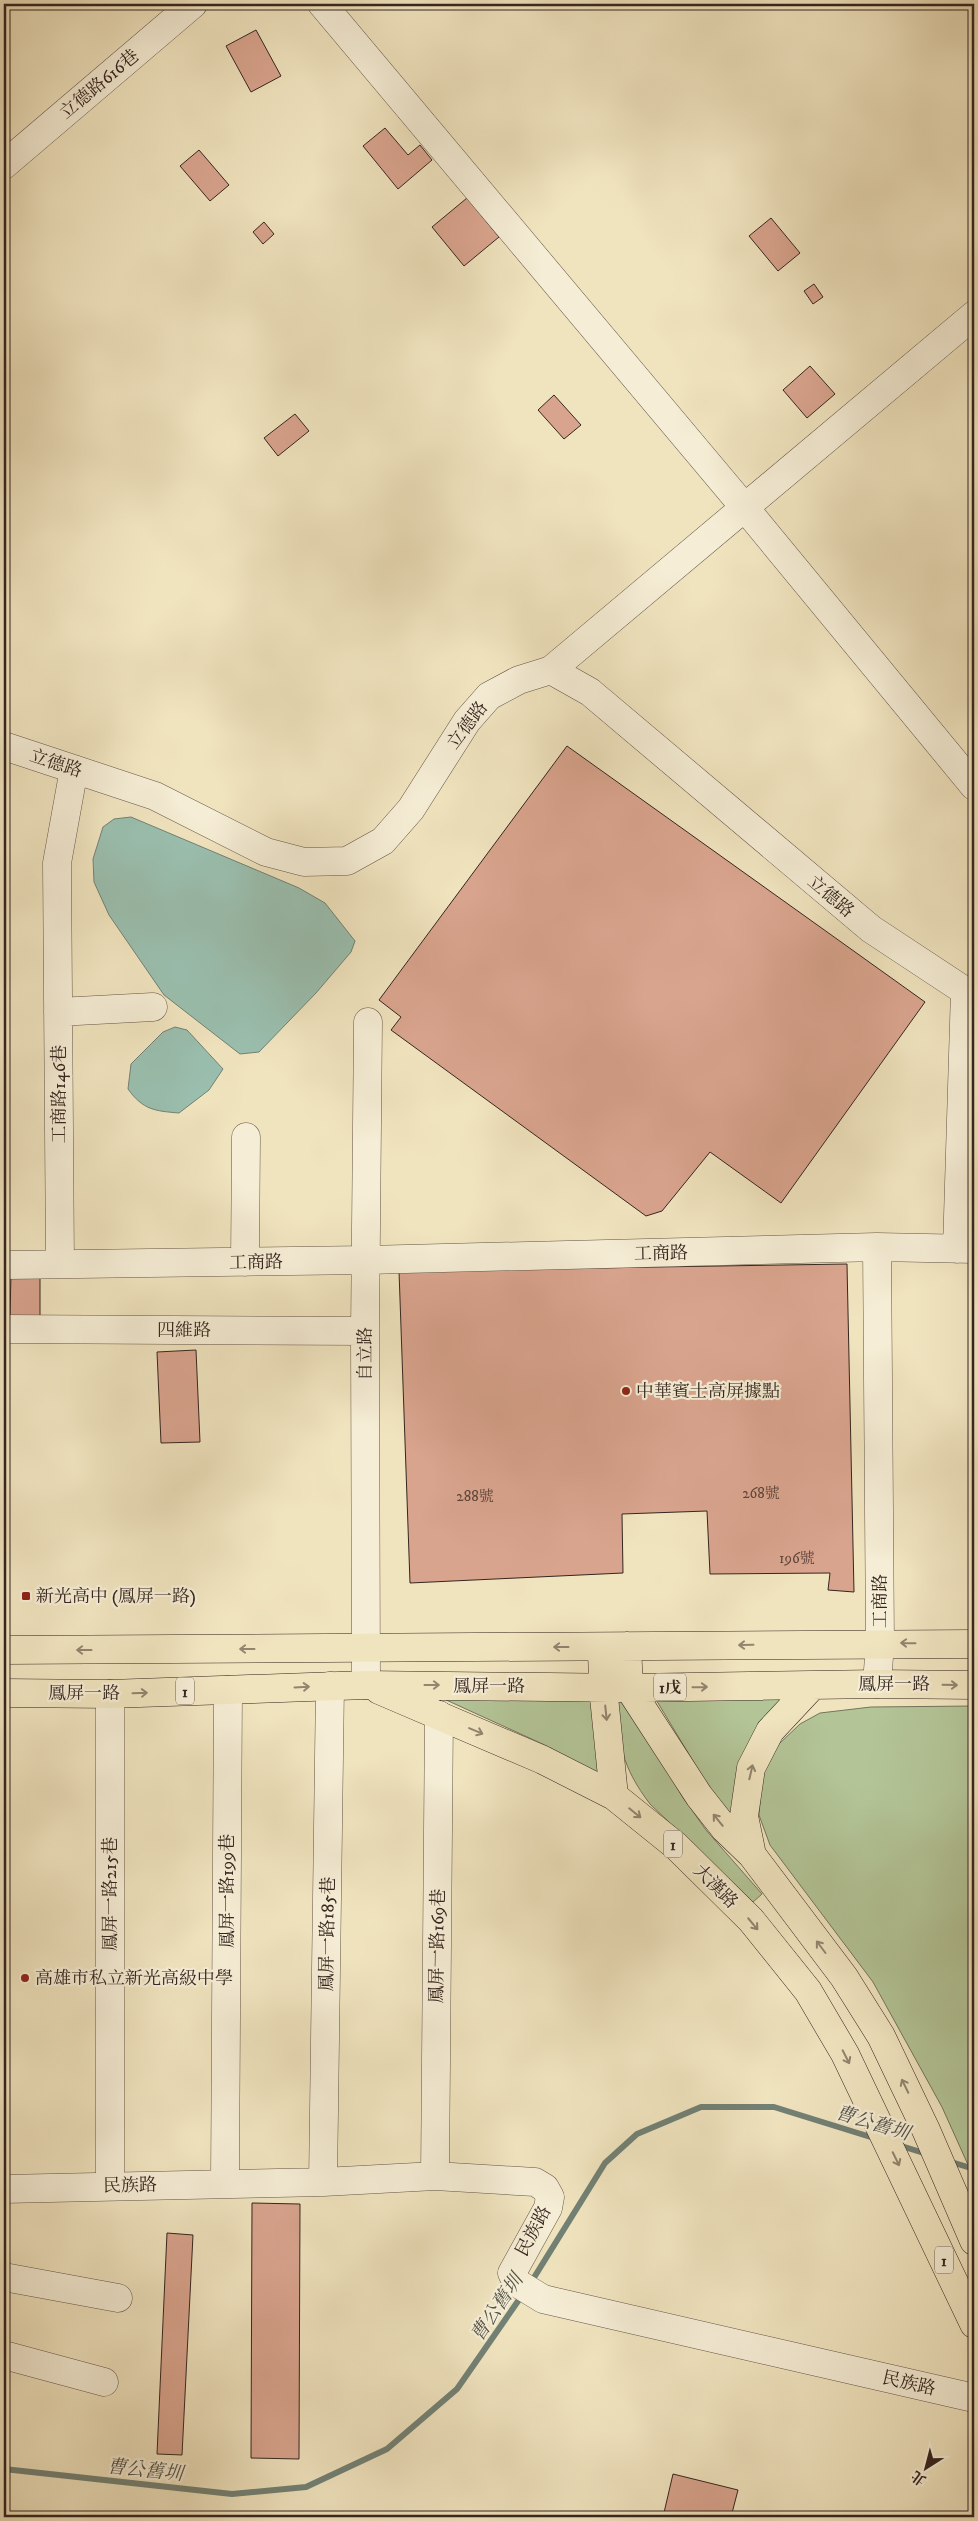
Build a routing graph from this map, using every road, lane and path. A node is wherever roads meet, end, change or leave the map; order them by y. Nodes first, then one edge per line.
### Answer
1 (194, 4) edge
2 (322, 4) edge
3 (4, 165) edge
4 (974, 315) edge
5 (745, 508) junction
6 (551, 670) junction
7 (4, 746) edge
8 (74, 769) junction
9 (974, 786) edge
10 (970, 994) edge
11 (153, 1006) dead end
12 (58, 1012) junction
13 (368, 1022) dead end
14 (246, 1137) dead end
15 (877, 1247) junction
16 (966, 1249) edge
17 (367, 1260) junction
18 (245, 1262) junction
19 (60, 1264) junction
20 (8, 1265) dead end
21 (4, 1329) edge
22 (365, 1331) junction
23 (880, 1643) junction
24 (974, 1644) edge
25 (614, 1646) junction
26 (365, 1649) junction
27 (4, 1650) edge
28 (877, 1684) junction
29 (366, 1685) junction
30 (813, 1685) junction
31 (974, 1685) edge
32 (330, 1686) junction
33 (616, 1687) junction
34 (228, 1690) junction
35 (4, 1693) edge
36 (110, 1694) junction
37 (439, 1715) junction
38 (614, 1796) junction
39 (752, 1855) junction
40 (435, 2176) junction
41 (323, 2182) junction
42 (225, 2183) junction
43 (110, 2185) junction
44 (4, 2192) edge
45 (965, 2204) edge
46 (974, 2241) edge
47 (4, 2277) edge
48 (118, 2298) dead end
49 (974, 2324) edge
50 (4, 2355) edge
51 (104, 2382) dead end
52 (974, 2398) edge

1 - 3 street, 立德路616巷
2 - 5 street
4 - 5 street
5 - 6 street
5 - 9 street
6 - 8 street, 立德路
6 - 10 street, 立德路
7 - 8 street, 立德路
8 - 12 street, 工商路146巷
10 - 16 street
11 - 12 street
12 - 19 street, 工商路146巷
13 - 17 street, 自立路
14 - 18 street
15 - 16 street
15 - 17 street, 工商路
15 - 23 street, 工商路
17 - 18 street, 工商路
17 - 22 street, 自立路
18 - 19 street, 工商路
19 - 20 street, 工商路
21 - 22 street, 四維路
22 - 26 street, 自立路
24 -> 23 main road
23 -> 25 main road
23 - 28 street, 工商路
25 -> 26 main road
25 - 33 main road
26 -> 27 main road
26 - 29 street, 自立路
28 - 30 main road, 鳳屏一路 / 1戊
28 -> 31 main road, 鳳屏一路 / 1戊
29 - 32 main road, 鳳屏一路 / 1
29 -> 33 main road, 鳳屏一路 / 1戊
29 - 37 main road, 大漢路 / 1
33 -> 30 main road, 鳳屏一路 / 1戊
39 -> 30 main road
34 -> 32 main road, 鳳屏一路 / 1
32 - 41 street, 鳳屏一路185巷
33 -> 38 main road
39 -> 33 main road, 1
36 -> 34 main road, 鳳屏一路 / 1
34 - 42 street, 鳳屏一路199巷
35 - 36 main road, 鳳屏一路 / 1
36 - 43 street, 鳳屏一路215巷
37 -> 38 main road, 大漢路 / 1
37 - 40 street, 鳳屏一路169巷
38 -> 49 main road, 大漢路 / 1
45 -> 39 main road, 1
40 - 41 street, 民族路
40 - 52 street, 民族路
41 - 42 street, 民族路
42 - 43 street, 民族路
43 - 44 street, 民族路
45 - 46 main road, 1
47 - 48 street
50 - 51 street

